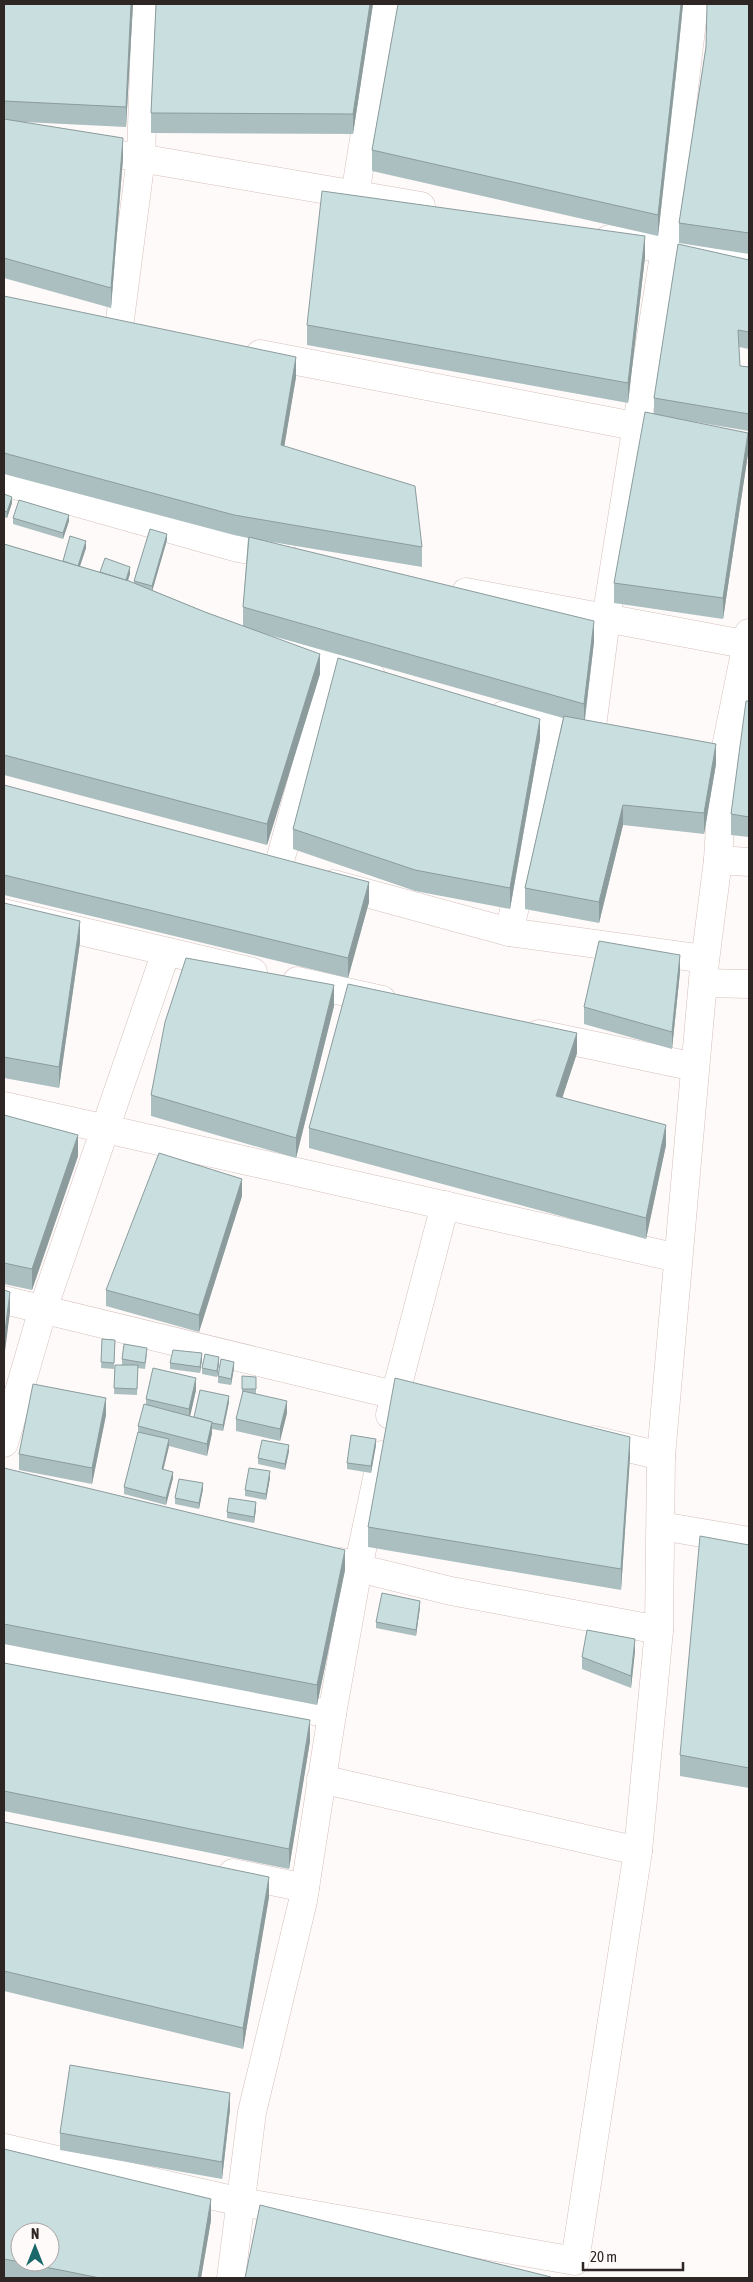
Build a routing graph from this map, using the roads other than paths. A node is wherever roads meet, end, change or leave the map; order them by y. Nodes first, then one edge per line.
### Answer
1 (146, 4) edge
2 (386, 4) edge
3 (694, 4) edge
4 (63, 145) edge
5 (141, 158) junction
6 (355, 195) junction
7 (442, 210) edge
8 (588, 235) edge
9 (665, 249) junction
10 (749, 264) edge
11 (148, 332) edge
12 (236, 349) edge
13 (637, 427) junction
14 (749, 448) edge
15 (4, 482) edge
16 (306, 561) edge
17 (441, 587) edge
18 (606, 619) junction
19 (260, 640) edge
20 (749, 641) edge
21 (334, 664) junction
22 (396, 684) edge
23 (476, 708) edge
24 (557, 730) junction
25 (591, 734) junction
26 (620, 739) edge
27 (696, 752) edge
28 (724, 758) junction
29 (718, 860) junction
30 (251, 861) edge
31 (749, 862) edge
32 (278, 868) junction
33 (4, 913) edge
34 (509, 932) junction
35 (166, 952) junction
36 (704, 971) junction
37 (749, 984) edge
38 (404, 1004) edge
39 (511, 1028) edge
40 (695, 1067) junction
41 (4, 1106) edge
42 (106, 1129) junction
43 (445, 1205) junction
44 (678, 1258) junction
45 (4, 1300) edge
46 (42, 1309) junction
47 (394, 1395) junction
48 (432, 1404) edge
49 (566, 1434) edge
50 (4, 1443) edge
51 (661, 1456) junction
52 (661, 1526) junction
53 (749, 1541) edge
54 (314, 1552) edge
55 (358, 1568) junction
56 (659, 1630) junction
57 (4, 1658) edge
58 (332, 1714) junction
59 (321, 1779) junction
60 (638, 1851) junction
61 (208, 1868) edge
62 (305, 1888) junction
63 (4, 2148) edge
64 (241, 2202) junction
65 (574, 2270) edge
66 (231, 2278) edge

1 - 5 street
2 - 6 street
3 - 9 street
4 - 5 street
5 - 6 street
5 - 11 street
6 - 7 street
8 - 9 street
9 - 10 street
9 - 13 street
12 - 13 street
13 - 14 street
13 - 18 street
15 - 16 street
17 - 18 street
18 - 20 street
18 - 25 street
19 - 21 street
20 - 28 street
21 - 22 street
21 - 32 street
23 - 24 street
24 - 25 street
24 - 34 street
25 - 26 street
27 - 28 street
28 - 29 street
29 - 31 street
29 - 36 street
30 - 32 street
32 - 34 street
33 - 35 street
34 - 36 street
35 - 38 street
35 - 42 street
36 - 37 street
36 - 40 street
39 - 40 street
40 - 44 street
41 - 42 street
42 - 43 street
42 - 46 street
43 - 44 street
43 - 47 street
44 - 51 street
45 - 46 street
46 - 47 street
46 - 50 street
47 - 48 street
47 - 55 street
49 - 51 street
51 - 52 street
52 - 53 street
52 - 56 street
54 - 55 street
55 - 56 street
55 - 58 street
56 - 60 street
57 - 58 street
58 - 59 street
59 - 60 street
59 - 62 street
60 - 65 street
61 - 62 street
62 - 64 street
63 - 64 street
64 - 65 street
64 - 66 street

